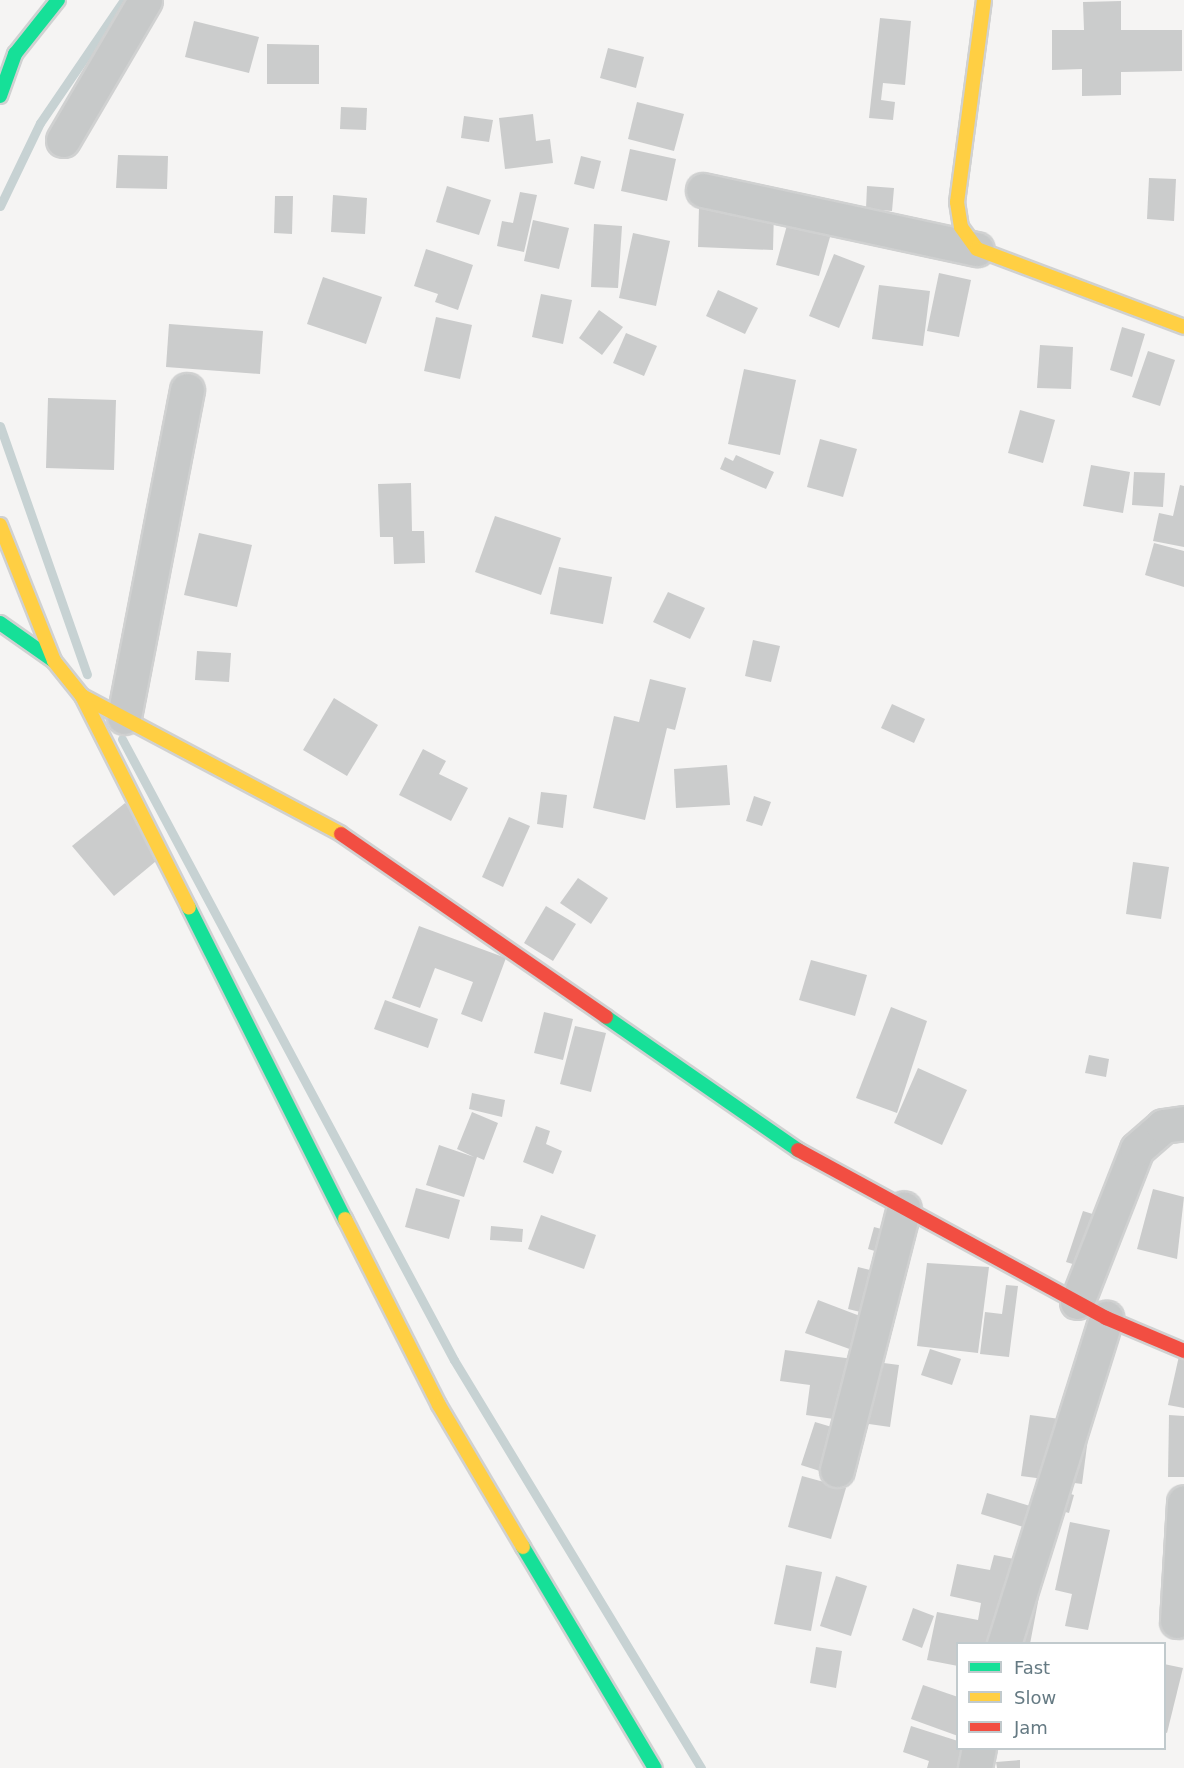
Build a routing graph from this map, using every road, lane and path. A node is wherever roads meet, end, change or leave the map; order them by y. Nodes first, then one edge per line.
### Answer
1 (58, 0) edge
2 (145, 0) edge
3 (984, 0) edge
4 (1, 92) edge
5 (63, 140) dead end
6 (703, 190) dead end
7 (977, 249) junction
8 (1184, 327) edge
9 (187, 390) dead end
10 (0, 525) edge
11 (0, 623) edge
12 (54, 661) junction
13 (82, 696) junction
14 (124, 717) junction
15 (1184, 1123) edge
16 (904, 1208) junction
17 (1077, 1302) junction
18 (1106, 1318) junction
19 (1184, 1351) edge
20 (837, 1470) dead end
21 (1184, 1502) edge
22 (1177, 1621) dead end
23 (1005, 1642) edge
24 (979, 1750) edge
25 (656, 1768) edge
26 (975, 1768) edge

1 - 4 street
2 - 5 street
3 - 7 street
6 - 7 street
7 - 8 street
9 - 14 street
10 - 12 street
11 - 12 street
12 - 13 street
13 - 14 street
13 - 25 street
14 - 16 street
15 - 17 street
16 - 17 street
16 - 20 street
17 - 18 street
18 - 19 street
18 - 23 street
21 - 22 street
24 - 26 street

